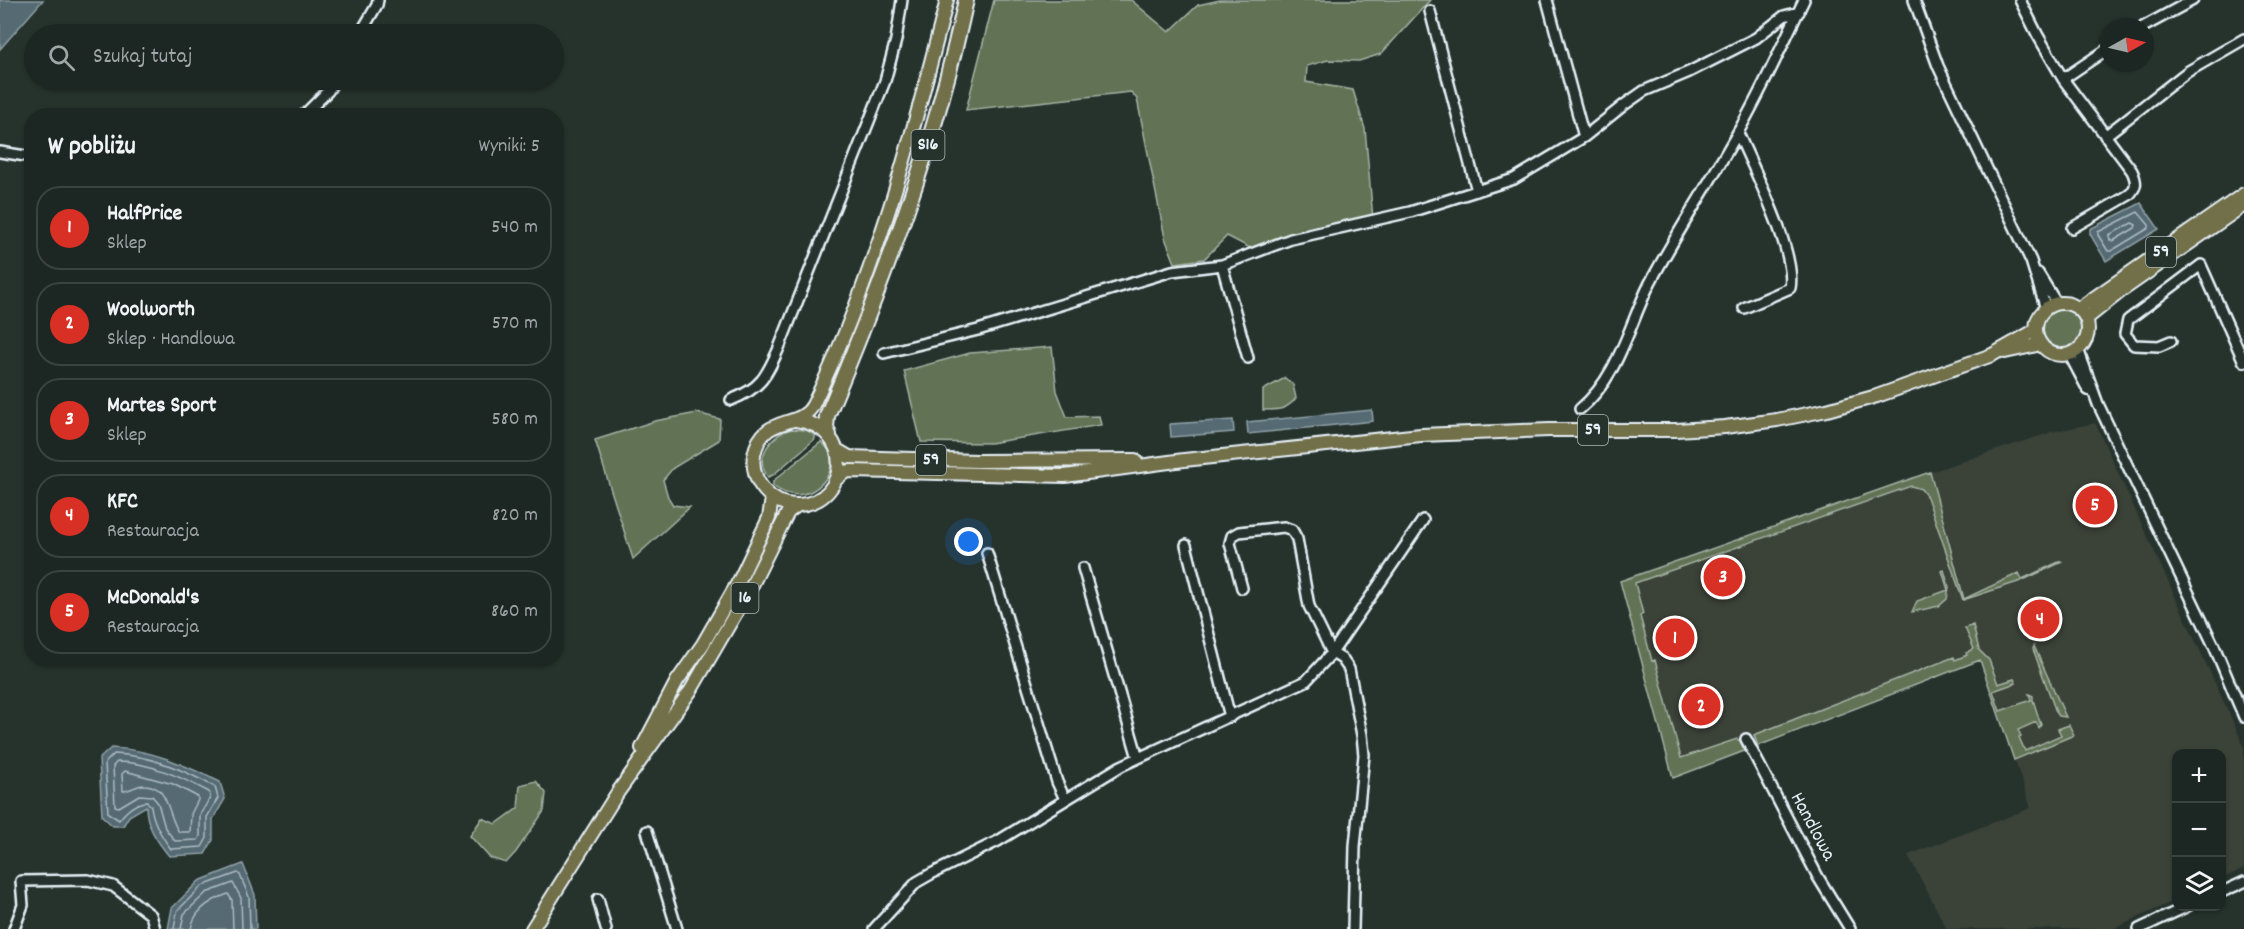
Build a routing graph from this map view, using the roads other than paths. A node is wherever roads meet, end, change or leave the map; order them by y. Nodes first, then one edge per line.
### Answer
1 (378, 0) edge
2 (902, 0) edge
3 (947, 0) edge
4 (966, 0) edge
5 (1547, 0) edge
6 (1804, 0) edge
7 (1914, 0) edge
8 (2020, 0) edge
9 (2193, 0) edge
10 (1430, 11) dead end
11 (1799, 12) junction
12 (2154, 21) edge
13 (366, 24) edge
14 (2244, 39) edge
15 (2100, 54) edge
16 (2063, 79) junction
17 (329, 90) edge
18 (311, 108) edge
19 (1738, 133) junction
20 (2106, 136) junction
21 (1584, 137) junction
22 (0, 152) edge
23 (24, 156) edge
24 (1477, 191) junction
25 (2244, 194) edge
26 (2244, 205) edge
27 (2072, 228) dead end
28 (1222, 264) junction
29 (2052, 306) junction
30 (1744, 308) dead end
31 (2082, 314) junction
32 (2036, 330) junction
33 (2171, 341) dead end
34 (2041, 344) junction
35 (2073, 352) junction
36 (884, 353) dead end
37 (1992, 355) junction
38 (1248, 358) dead end
39 (2244, 362) edge
40 (731, 400) dead end
41 (1580, 409) dead end
42 (796, 420) junction
43 (829, 435) junction
44 (837, 450) junction
45 (1184, 460) junction
46 (835, 480) junction
47 (772, 498) junction
48 (798, 505) junction
49 (1423, 520) dead end
50 (1186, 545) dead end
51 (987, 553) dead end
52 (1083, 568) dead end
53 (1242, 588) dead end
54 (1332, 653) junction
55 (1230, 717) junction
56 (2244, 717) edge
57 (1746, 739) dead end
58 (1138, 758) junction
59 (618, 792) junction
60 (1065, 799) junction
61 (647, 831) dead end
62 (2244, 882) edge
63 (2226, 890) edge
64 (598, 899) dead end
65 (2177, 911) edge
66 (14, 929) edge
67 (155, 929) edge
68 (532, 929) edge
69 (606, 929) edge
70 (677, 929) edge
71 (874, 929) edge
72 (1353, 929) edge
73 (1850, 929) edge
74 (2139, 929) edge

1 - 13 street
2 - 40 street
3 - 42 main road, S16
4 - 43 highway, S16
5 - 21 street
6 - 11 street
7 - 29 street
8 - 16 street
9 - 12 street
10 - 24 street
11 - 19 street
11 - 21 street
14 - 20 street
15 - 16 street
16 - 20 street
17 - 18 street
19 - 30 street
19 - 41 street
20 - 27 street
21 - 24 street
22 - 23 street
24 - 28 street
25 - 31 main road, 59
26 - 31 main road, 59
28 - 36 street
28 - 38 street
29 - 31 main road
29 - 32 main road
31 - 35 main road
32 - 34 main road
32 - 37 main road, 59
33 - 39 street
34 - 35 main road
34 - 37 main road, 59
35 - 56 street
37 - 45 main road, 59
42 - 43 main road
42 - 47 main road
43 - 44 main road
44 - 45 main road, 59
44 - 46 main road
45 - 46 main road, 59
46 - 48 main road, 16
47 - 48 main road
47 - 59 main road, 16
48 - 59 main road, 16
49 - 54 street
50 - 55 street
51 - 60 street
52 - 58 street
53 - 54 street
54 - 55 street
54 - 72 street
55 - 58 street
57 - 73 street, Handlowa
58 - 60 street
59 - 68 main road, 16
60 - 71 street
61 - 70 street
62 - 63 street
64 - 69 street
65 - 74 street
66 - 67 street

